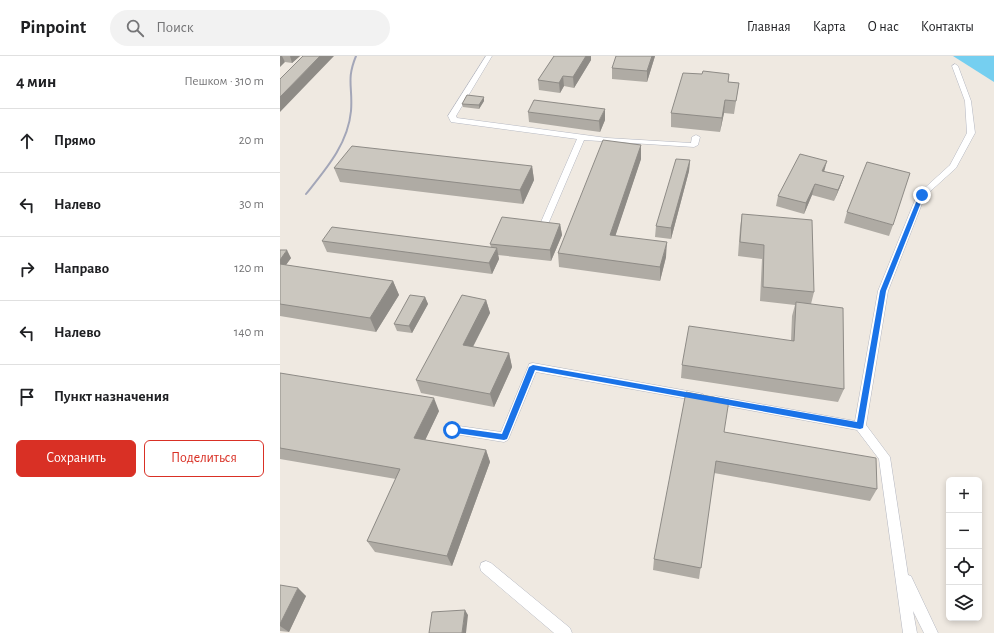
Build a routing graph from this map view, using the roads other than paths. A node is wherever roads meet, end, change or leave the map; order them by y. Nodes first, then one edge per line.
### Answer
1 (489, 56) edge
2 (955, 66) dead end
3 (581, 137) junction
4 (696, 137) dead end
5 (545, 222) edge
6 (860, 426) junction
7 (452, 430) dead end
8 (486, 567) dead end
9 (901, 572) junction
10 (565, 633) edge
11 (910, 633) edge
12 (932, 633) edge

1 - 3 lane
2 - 6 lane
3 - 4 lane
3 - 5 lane
6 - 7 lane
6 - 9 lane
8 - 10 lane
9 - 11 lane
9 - 12 lane

